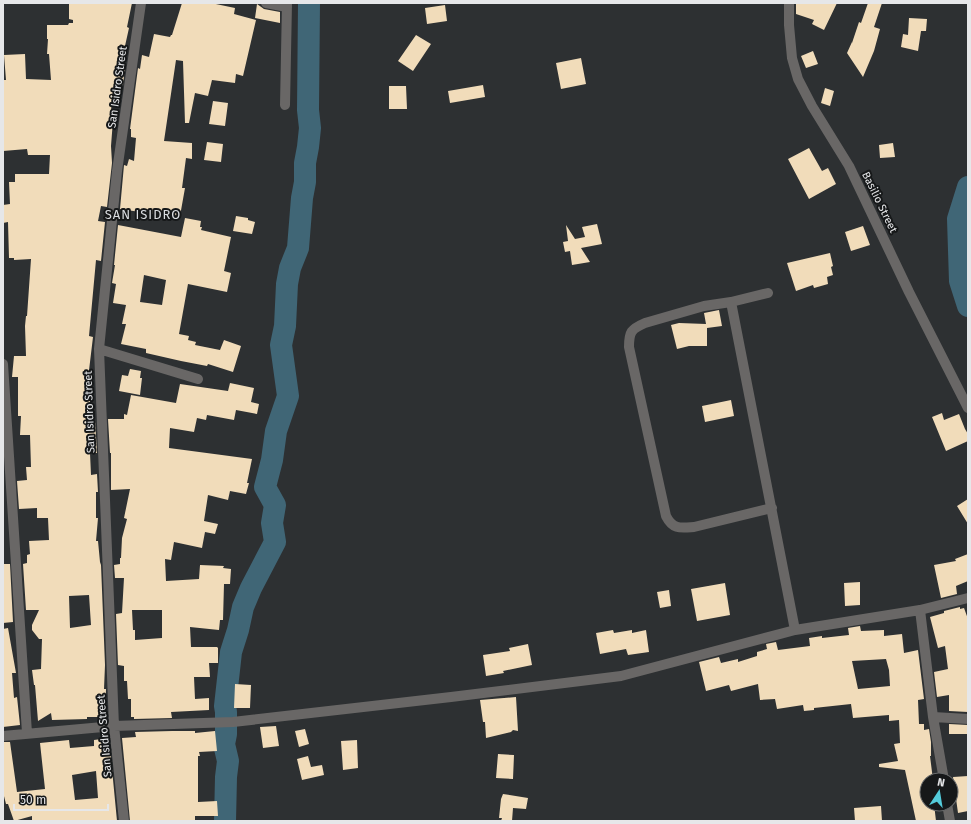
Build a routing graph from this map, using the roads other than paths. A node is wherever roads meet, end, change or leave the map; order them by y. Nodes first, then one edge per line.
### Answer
1 (141, 3) edge
2 (266, 3) edge
3 (789, 3) edge
4 (287, 5) edge
5 (285, 105) dead end
6 (768, 293) dead end
7 (732, 302) junction
8 (99, 349) junction
9 (3, 364) edge
10 (198, 379) dead end
11 (968, 408) edge
12 (772, 508) junction
13 (968, 598) edge
14 (920, 610) junction
15 (795, 630) junction
16 (934, 717) junction
17 (968, 719) edge
18 (114, 726) junction
19 (26, 733) junction
20 (3, 736) edge
21 (943, 772) edge
22 (124, 821) edge

1 - 8 street, San Isidro Street
2 - 4 street
3 - 11 street, Basilio Street
4 - 5 street
6 - 7 street
7 - 12 street
7 - 12 street
8 - 10 street
8 - 18 street, San Isidro Street
9 - 19 street
12 - 15 street
13 - 14 street
14 - 15 street
14 - 16 street
15 - 18 street
16 - 17 street
16 - 21 street
18 - 19 street
18 - 22 street, San Isidro Street
19 - 20 street

